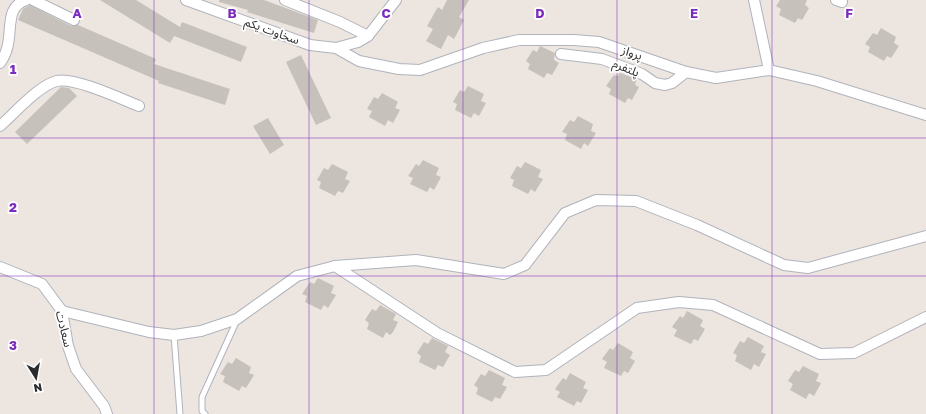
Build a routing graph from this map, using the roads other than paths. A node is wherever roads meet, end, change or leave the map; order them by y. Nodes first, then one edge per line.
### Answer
1 (26, 0) edge
2 (33, 0) edge
3 (186, 0) edge
4 (285, 0) edge
5 (396, 0) edge
6 (754, 0) edge
7 (74, 20) dead end
8 (368, 36) junction
9 (336, 48) junction
10 (561, 54) dead end
11 (0, 63) edge
12 (769, 70) junction
13 (686, 72) junction
14 (139, 106) dead end
15 (926, 116) edge
16 (0, 126) edge
17 (926, 236) edge
18 (335, 266) junction
19 (0, 267) edge
20 (62, 311) junction
21 (926, 317) edge
22 (237, 319) junction
23 (174, 335) junction
24 (107, 414) edge
25 (180, 414) edge
26 (205, 414) edge

1 - 11 street
2 - 7 street
3 - 9 street, سخاوت یکم
4 - 8 street
5 - 8 street
6 - 12 street
8 - 9 street
9 - 13 street, پرواز
10 - 13 street, پلتفرم
12 - 13 street, پرواز
12 - 15 street, پرواز
14 - 16 street
17 - 18 street
18 - 21 street
18 - 22 street
19 - 20 street, سعادت
20 - 23 street
20 - 24 street, سعادت
22 - 23 street
22 - 26 lane
23 - 25 lane

